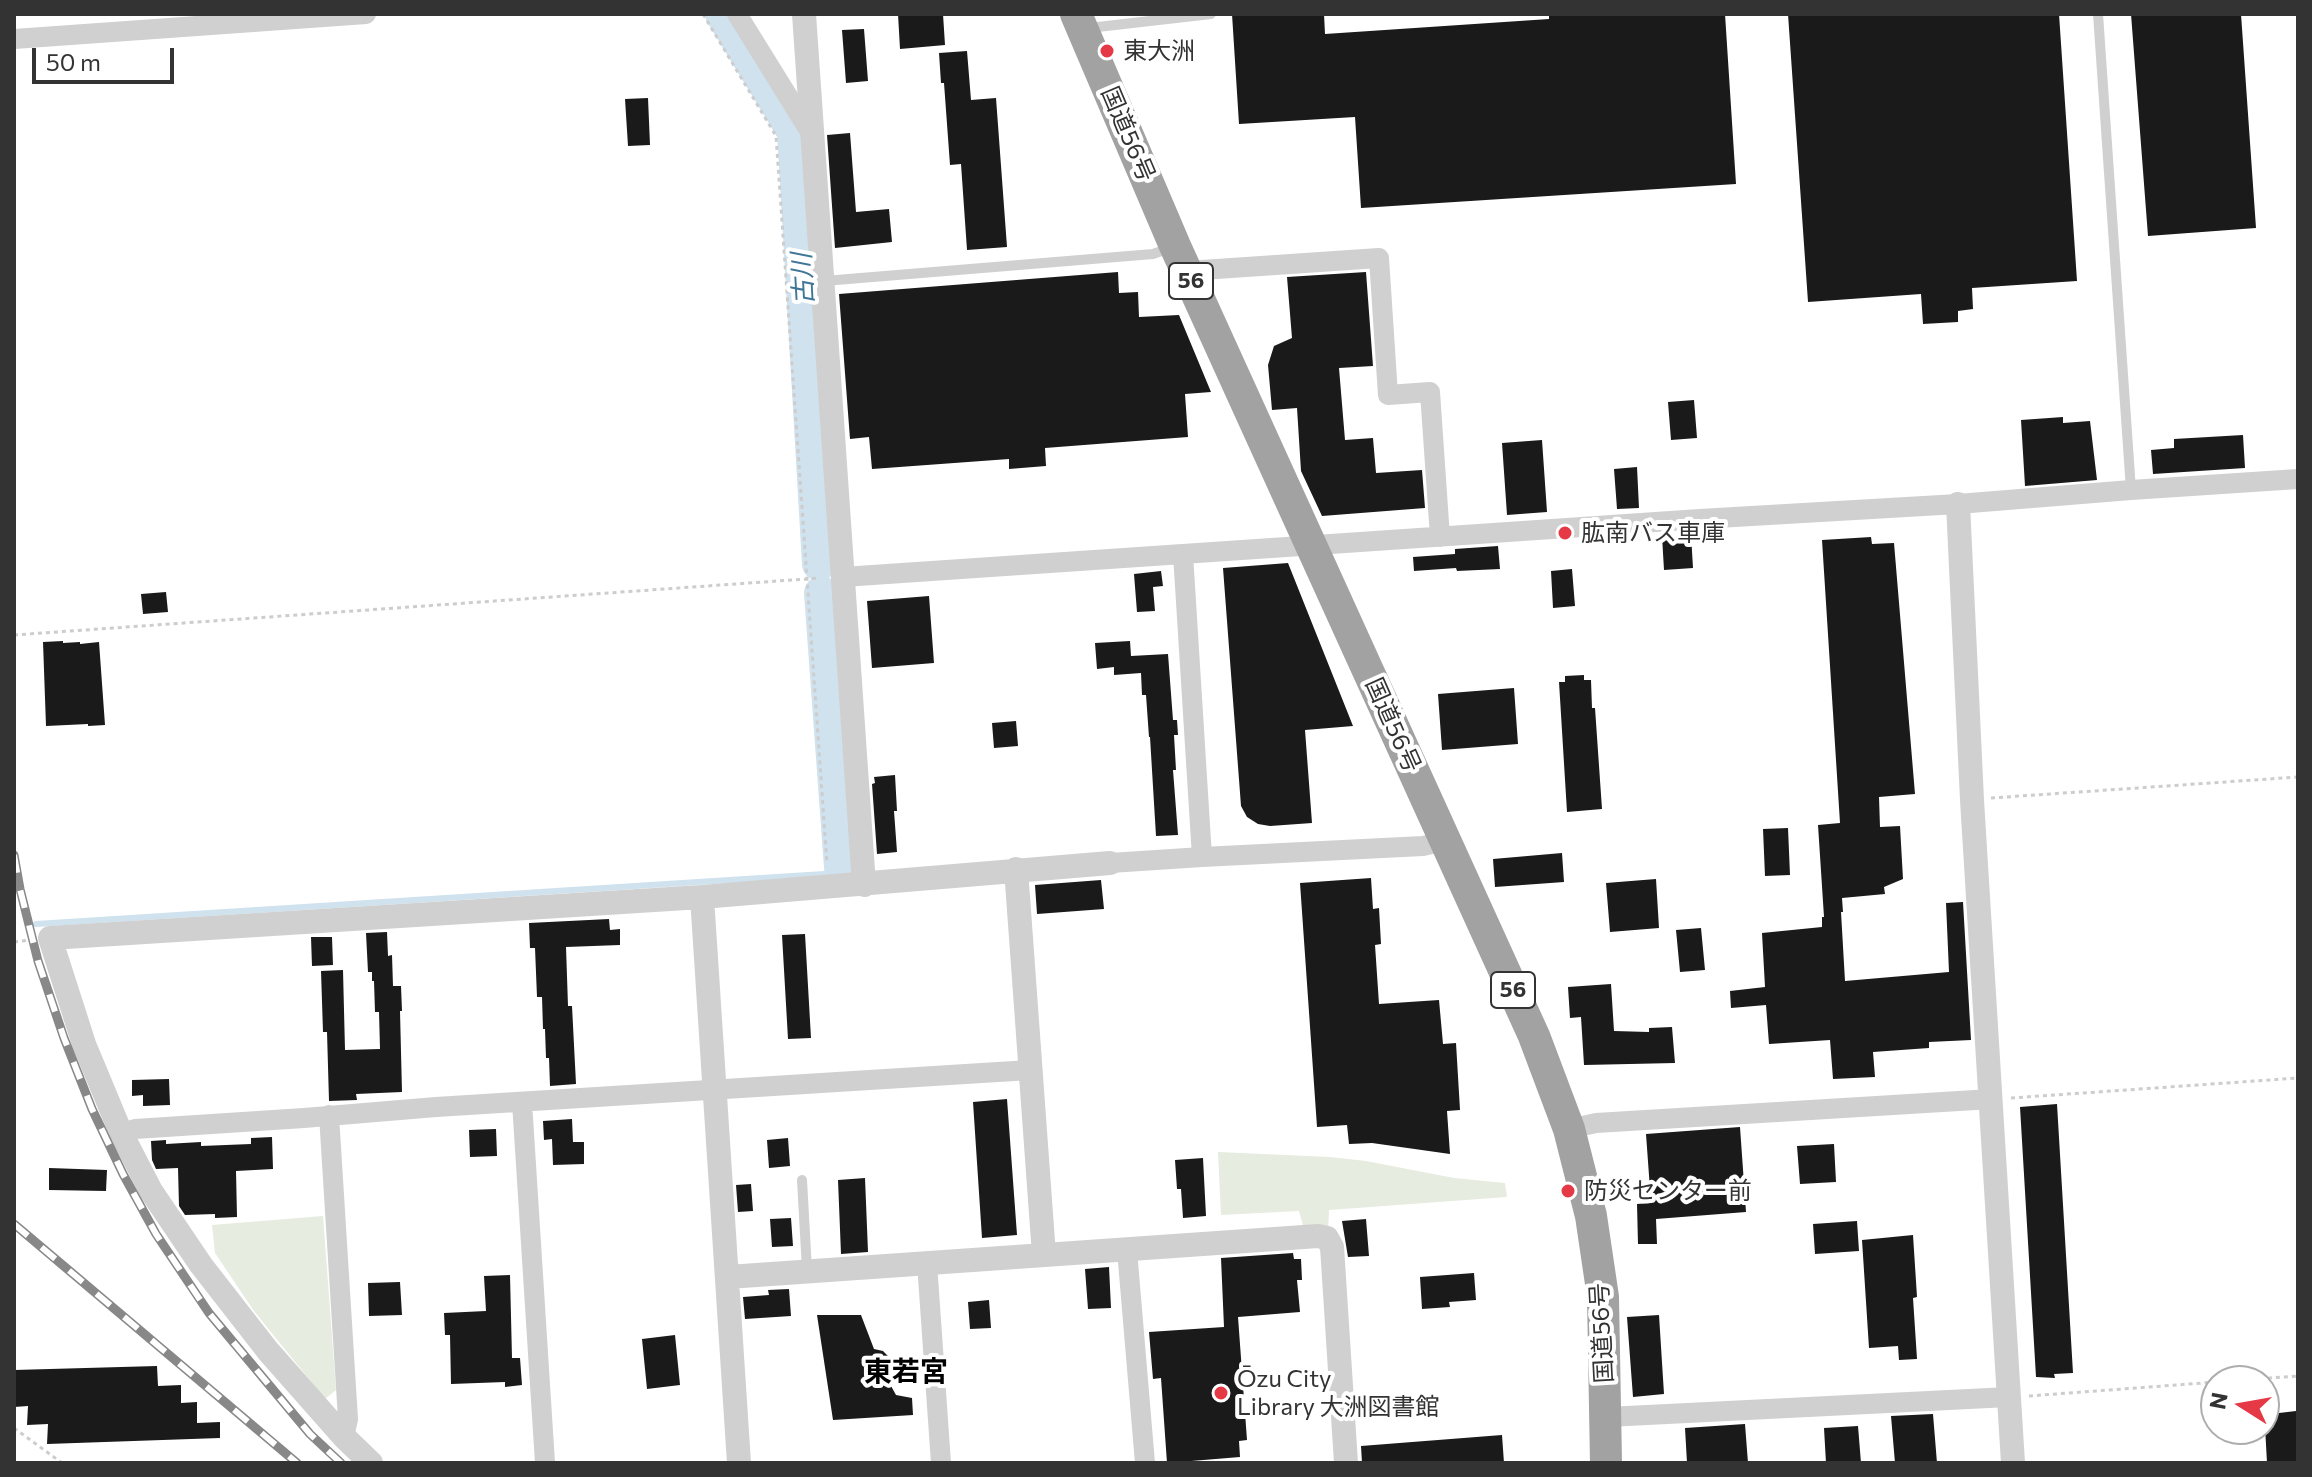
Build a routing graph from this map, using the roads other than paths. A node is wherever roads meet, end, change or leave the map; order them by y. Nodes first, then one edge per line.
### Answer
1 (366, 14) edge
2 (737, 14) edge
3 (804, 14) edge
4 (1211, 14) edge
5 (2098, 14) edge
6 (1079, 21) edge
7 (14, 39) edge
8 (812, 135) junction
9 (1181, 258) junction
10 (822, 281) junction
11 (2298, 479) edge
12 (2131, 490) junction
13 (1958, 504) junction
14 (1440, 537) junction
15 (1312, 545) junction
16 (1183, 554) junction
17 (843, 577) junction
18 (1445, 841) junction
19 (1202, 857) junction
20 (1110, 863) joint
21 (1016, 869) junction
22 (864, 885) junction
23 (702, 897) junction
24 (1030, 1070) junction
25 (716, 1090) junction
26 (1992, 1099) junction
27 (522, 1102) junction
28 (329, 1115) junction
29 (1569, 1129) junction
30 (121, 1133) junction
31 (802, 1180) dead end
32 (1127, 1250) junction
33 (1044, 1255) junction
34 (927, 1263) junction
35 (807, 1270) junction
36 (728, 1277) junction
37 (2009, 1397) junction
38 (1607, 1417) junction
39 (344, 1437) junction
40 (371, 1463) edge
41 (545, 1463) edge
42 (739, 1463) edge
43 (941, 1463) edge
44 (1145, 1463) edge
45 (1346, 1463) edge
46 (1606, 1463) edge
47 (2013, 1463) edge

1 - 7 street
2 - 8 street
3 - 8 street
4 - 6 lane
5 - 12 lane
6 - 9 highway, 国道56号 / 56
8 - 10 street
9 - 10 lane
9 - 14 street
9 - 15 highway, 国道56号 / 56
10 - 17 street
11 - 12 street
12 - 13 street
13 - 14 street
13 - 26 street
14 - 15 street
15 - 16 street
15 - 18 highway, 国道56号 / 56
16 - 17 street
16 - 19 street
17 - 22 street
18 - 19 street
18 - 29 highway, 国道56号 / 56
19 - 20 street
20 - 21 street
21 - 22 street
21 - 24 street
22 - 23 street
23 - 25 street
23 - 30 street
24 - 25 street
24 - 33 street
25 - 27 street
25 - 36 street
26 - 29 street
26 - 37 street
27 - 28 street
27 - 41 street
28 - 30 street
28 - 39 street
29 - 38 highway, 国道56号 / 56
30 - 39 street
31 - 35 lane
32 - 33 street
32 - 44 street
32 - 45 street
33 - 34 street
34 - 35 street
34 - 43 street
35 - 36 street
36 - 42 street
37 - 38 street
37 - 47 street
38 - 46 highway, 国道56号 / 56
39 - 40 street

